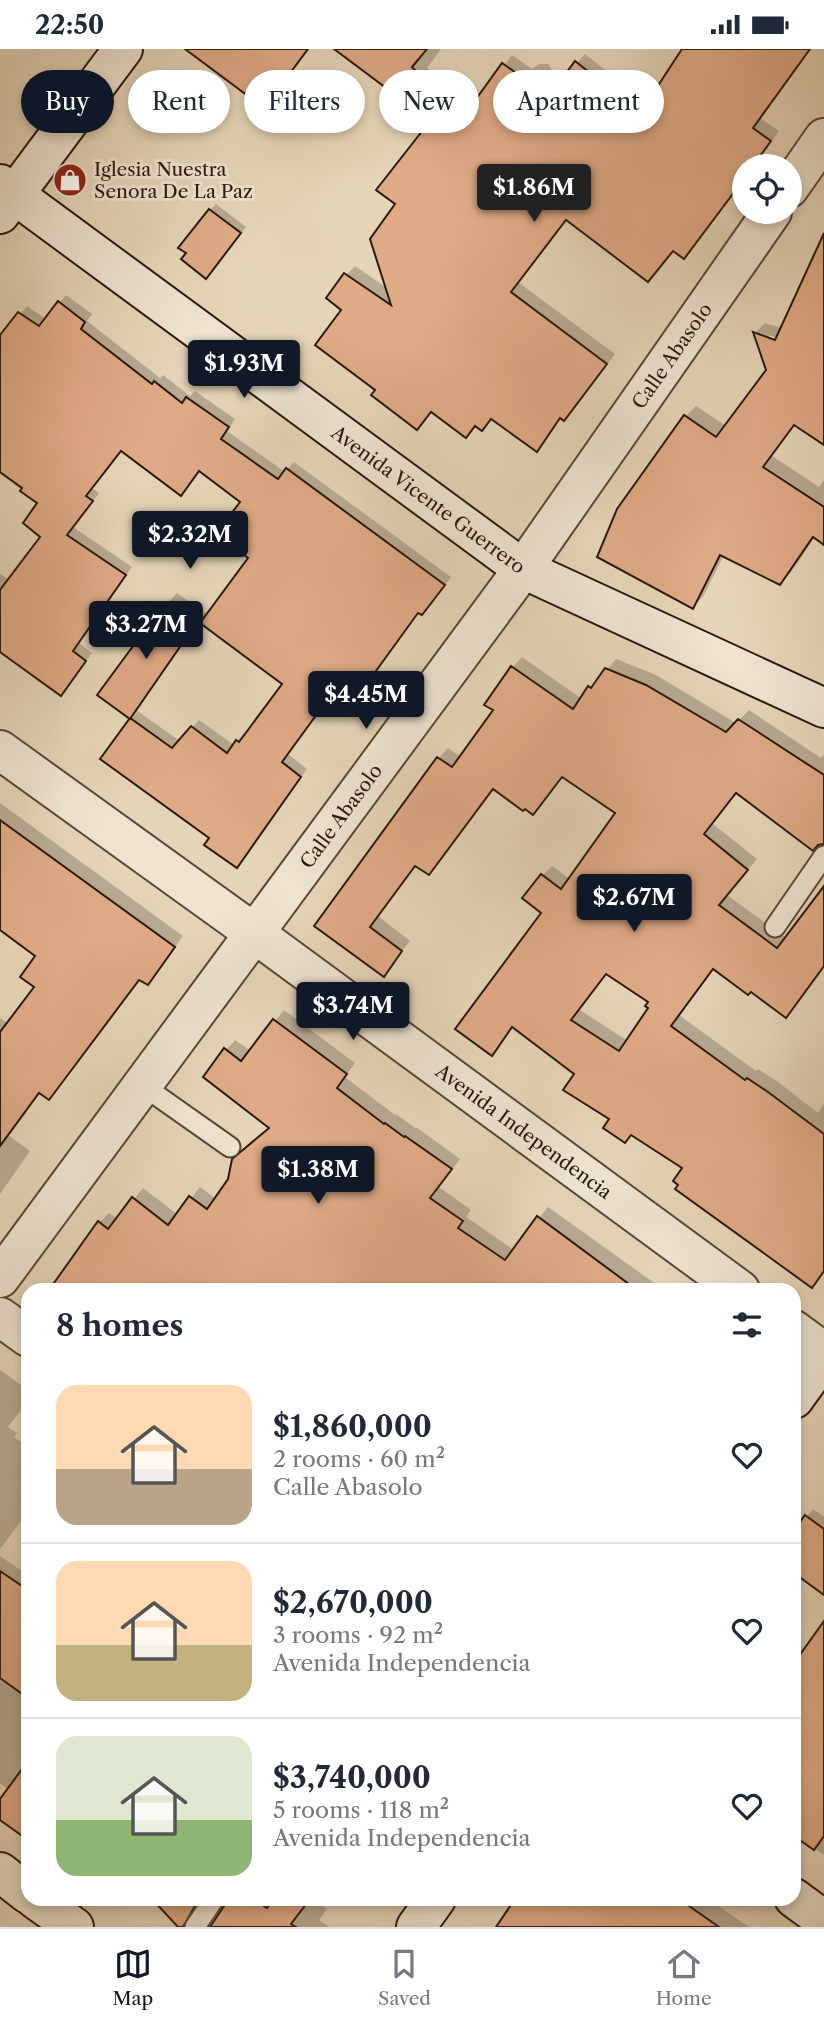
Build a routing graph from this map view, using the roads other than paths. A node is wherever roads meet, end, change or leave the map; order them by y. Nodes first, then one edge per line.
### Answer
1 (122, 49) edge
2 (824, 138) edge
3 (802, 169) edge
4 (5, 198) edge
5 (764, 224) edge
6 (523, 569) junction
7 (824, 708) edge
8 (0, 750) edge
9 (824, 856) edge
10 (775, 926) dead end
11 (254, 933) junction
12 (142, 1085) junction
13 (230, 1147) dead end
14 (0, 1278) edge
15 (730, 1283) edge
16 (0, 1317) edge
17 (21, 1332) edge
18 (801, 1335) edge
19 (824, 1352) edge
20 (824, 1357) edge
21 (801, 1389) edge
22 (0, 1873) edge
23 (21, 1888) edge
24 (801, 1903) edge
25 (45, 1906) edge
26 (209, 1906) edge
27 (431, 1906) edge
28 (824, 1920) edge
29 (74, 1927) edge
30 (195, 1927) edge
31 (416, 1927) edge

1 - 4 street
2 - 3 street
4 - 6 street, Avenida Vicente Guerrero
5 - 6 street, Calle Abasolo
6 - 7 street, Avenida Vicente Guerrero
6 - 11 street, Calle Abasolo
8 - 11 street, Avenida Independencia
9 - 10 lane
11 - 12 street, Calle Abasolo
11 - 15 street, Avenida Independencia
12 - 13 lane
12 - 14 street, Calle Abasolo
16 - 17 street
18 - 19 street
20 - 21 street
22 - 23 street
24 - 28 street
25 - 29 street
26 - 30 lane
27 - 31 street

